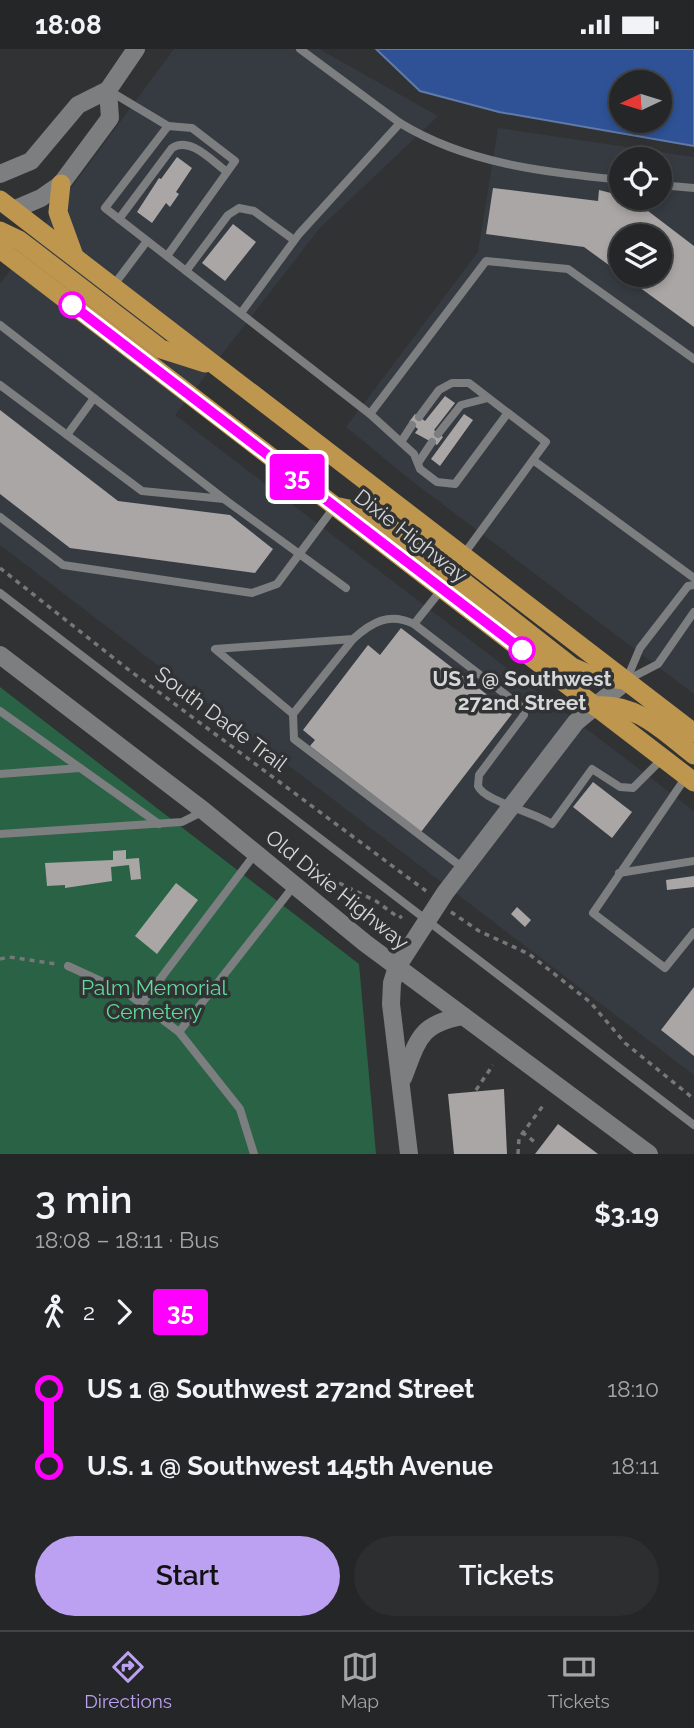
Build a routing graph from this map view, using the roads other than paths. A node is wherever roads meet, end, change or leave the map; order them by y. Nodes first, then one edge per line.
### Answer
1 (136, 49) edge
2 (300, 49) edge
3 (108, 90) junction
4 (400, 123) junction
5 (168, 126) junction
6 (227, 172) junction
7 (0, 174) edge
8 (609, 179) edge
9 (61, 184) junction
10 (672, 185) edge
11 (694, 188) edge
12 (4, 207) edge
13 (119, 219) junction
14 (0, 232) edge
15 (294, 240) junction
16 (147, 241) junction
17 (0, 249) edge
18 (74, 256) junction
19 (167, 256) junction
20 (186, 271) junction
21 (112, 286) junction
22 (240, 313) junction
23 (0, 325) edge
24 (694, 359) edge
25 (219, 368) junction
26 (0, 385) edge
27 (94, 398) junction
28 (488, 398) junction
29 (370, 414) junction
30 (507, 414) junction
31 (419, 417) dead end
32 (412, 425) dead end
33 (438, 434) dead end
34 (67, 435) junction
35 (401, 442) junction
36 (432, 442) dead end
37 (533, 460) junction
38 (418, 463) junction
39 (224, 499) junction
40 (335, 506) junction
41 (0, 517) edge
42 (300, 553) junction
43 (464, 554) junction
44 (694, 578) edge
45 (694, 585) edge
46 (346, 588) dead end
47 (442, 589) junction
48 (0, 593) edge
49 (694, 612) edge
50 (414, 624) junction
51 (353, 639) junction
52 (0, 655) edge
53 (626, 681) junction
54 (595, 705) junction
55 (0, 711) edge
56 (293, 714) junction
57 (694, 733) edge
58 (694, 755) edge
59 (663, 758) junction
60 (80, 768) junction
61 (0, 774) edge
62 (690, 779) edge
63 (512, 805) junction
64 (204, 811) junction
65 (159, 824) junction
66 (0, 834) edge
67 (255, 854) junction
68 (694, 862) edge
69 (464, 869) junction
70 (619, 873) junction
71 (293, 887) junction
72 (427, 921) junction
73 (694, 932) edge
74 (68, 966) road end
75 (397, 967) junction
76 (142, 1003) junction
77 (463, 1016) junction
78 (179, 1033) junction
79 (401, 1083) junction
80 (694, 1125) edge
81 (254, 1154) edge
82 (409, 1154) edge
83 (649, 1154) edge

1 - 3 street
2 - 4 lane
3 - 5 lane
3 - 7 street
3 - 9 street
4 - 8 lane
4 - 15 lane
5 - 6 lane
5 - 13 lane
6 - 13 lane
6 - 19 lane
9 - 12 street
9 - 18 highway
10 - 11 lane
12 - 18 highway, Dixie Highway
13 - 16 lane
14 - 25 highway
15 - 20 lane
15 - 22 lane
16 - 19 lane
16 - 21 lane
17 - 40 highway, Dixie Highway
18 - 21 highway, Dixie Highway
19 - 20 lane
20 - 22 lane
21 - 25 highway, Dixie Highway
22 - 29 lane
23 - 27 lane
24 - 29 lane
25 - 43 highway, Dixie Highway
26 - 34 lane
27 - 34 lane
27 - 39 lane
28 - 30 lane
28 - 31 lane
28 - 33 lane
29 - 35 lane
30 - 37 lane
30 - 38 lane
32 - 35 lane
34 - 39 lane
35 - 38 lane
36 - 38 lane
37 - 43 lane
37 - 44 lane
39 - 42 lane
40 - 42 lane
40 - 47 highway, Dixie Highway
40 - 53 highway
41 - 42 lane
42 - 46 lane
43 - 53 highway, Dixie Highway
45 - 53 lane
47 - 50 lane
47 - 54 highway, Dixie Highway
48 - 72 lane
49 - 53 lane
50 - 51 lane
50 - 63 lane
51 - 56 lane
51 - 56 lane
52 - 64 street, Old Dixie Highway
53 - 54 street
53 - 57 highway, Dixie Highway
54 - 58 highway
54 - 59 highway, Dixie Highway
54 - 63 street
55 - 60 lane
56 - 69 lane
59 - 62 highway, Dixie Highway
59 - 63 lane
60 - 61 lane
60 - 65 lane
62 - 70 lane
63 - 69 street
64 - 65 lane
64 - 67 street, Old Dixie Highway
65 - 66 lane
67 - 71 street, Old Dixie Highway
67 - 76 lane
68 - 70 lane
69 - 72 street
70 - 73 lane
71 - 75 street, Old Dixie Highway
71 - 78 lane
72 - 75 street
72 - 80 lane
74 - 76 lane
75 - 77 street, Old Dixie Highway
75 - 79 street
76 - 78 lane
77 - 79 street
77 - 83 street, Old Dixie Highway
78 - 81 lane
79 - 82 street

